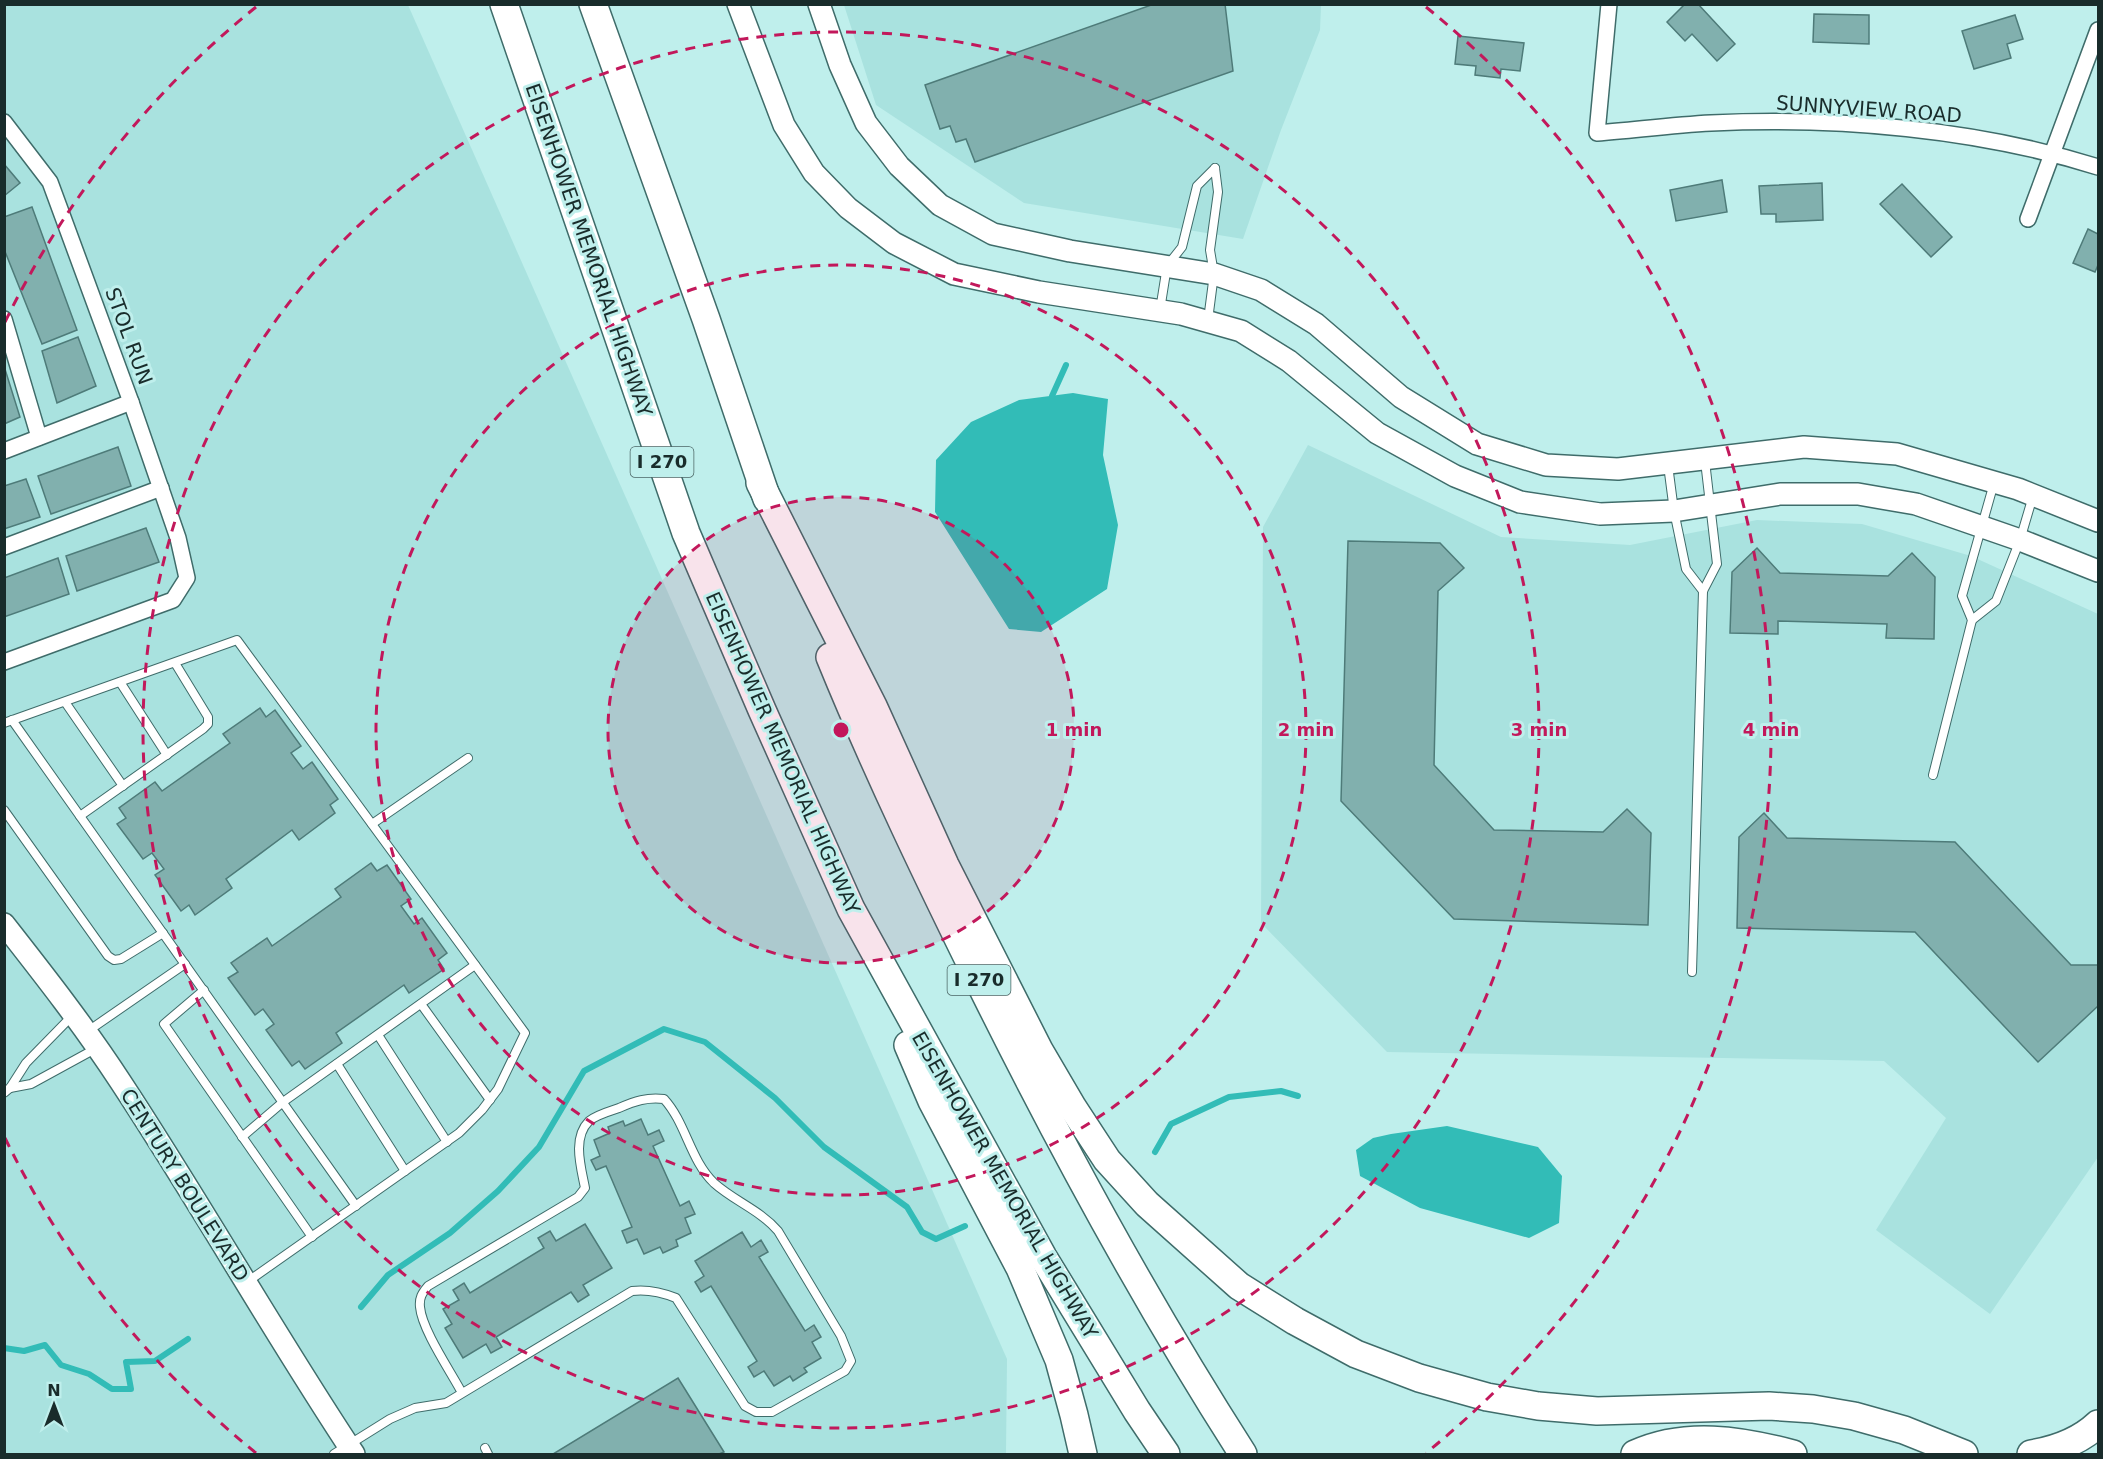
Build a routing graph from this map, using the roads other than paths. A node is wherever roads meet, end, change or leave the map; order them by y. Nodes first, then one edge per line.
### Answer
1 (504, 4) edge
2 (593, 4) edge
3 (738, 4) edge
4 (819, 4) edge
5 (1609, 4) edge
6 (2098, 30) edge
7 (4, 122) edge
8 (2052, 153) junction
9 (2098, 167) edge
10 (2028, 219) dead end
11 (1167, 266) junction
12 (1214, 274) junction
13 (1160, 310) junction
14 (4, 319) edge
15 (1208, 322) junction
16 (132, 402) junction
17 (39, 437) junction
18 (4, 451) edge
19 (1705, 460) junction
20 (1667, 464) junction
21 (1994, 482) junction
22 (760, 483) junction
23 (161, 488) junction
24 (2034, 495) junction
25 (1710, 505) junction
26 (1674, 511) junction
27 (2098, 521) edge
28 (1981, 527) junction
29 (2020, 540) junction
30 (4, 547) edge
31 (2098, 571) edge
32 (1703, 591) junction
33 (1971, 620) junction
34 (4, 662) edge
35 (175, 663) junction
36 (120, 682) junction
37 (65, 702) junction
38 (8, 722) edge
39 (167, 755) junction
40 (468, 758) dead end
41 (1933, 775) dead end
42 (123, 786) junction
43 (4, 810) edge
44 (80, 816) junction
45 (372, 824) junction
46 (851, 909) junction
47 (4, 924) edge
48 (163, 933) junction
49 (185, 964) junction
50 (475, 965) junction
51 (1692, 972) dead end
52 (204, 990) junction
53 (421, 1004) junction
54 (74, 1014) junction
55 (378, 1035) junction
56 (92, 1040) junction
57 (337, 1064) junction
58 (7, 1091) edge
59 (490, 1100) junction
60 (283, 1102) junction
61 (242, 1137) junction
62 (447, 1142) junction
63 (405, 1171) junction
64 (356, 1206) junction
65 (312, 1237) junction
66 (246, 1283) junction
67 (462, 1393) junction
68 (2098, 1424) edge
69 (345, 1452) edge
70 (1083, 1455) edge
71 (1166, 1455) edge
72 (1243, 1455) edge
73 (1635, 1455) edge
74 (1792, 1455) edge
75 (1964, 1455) edge
76 (2031, 1455) edge

1 - 46 highway, EISENHOWER MEMORIAL HIGHWAY / I 270
2 - 22 highway, I 270
3 - 13 street
4 - 11 street
5 - 8 street, SUNNYVIEW ROAD
6 - 8 street
7 - 16 street, STOL RUN
8 - 9 street, SUNNYVIEW ROAD
8 - 10 street
11 - 12 street
11 - 12 lane
11 - 13 lane
12 - 15 lane
12 - 20 street
13 - 15 street
14 - 17 street
15 - 26 street
16 - 17 street
16 - 23 street, STOL RUN
17 - 18 street
19 - 20 street
19 - 21 street
19 - 25 lane
20 - 26 lane
21 - 24 street
21 - 28 lane
22 - 72 highway, I 270
22 - 75 highway
23 - 30 street
23 - 34 street, STOL RUN
24 - 27 street
24 - 29 lane
25 - 26 street
25 - 28 street
25 - 32 lane
26 - 32 lane
28 - 29 street
28 - 33 lane
29 - 31 street
29 - 33 lane
32 - 51 lane
33 - 41 lane
35 - 36 lane
35 - 39 lane
35 - 45 lane
36 - 37 lane
36 - 39 lane
37 - 38 lane
37 - 42 lane
38 - 44 lane
39 - 42 lane
40 - 45 lane
42 - 44 lane
43 - 48 lane
44 - 48 lane
45 - 50 lane
46 - 70 highway
46 - 71 highway, EISENHOWER MEMORIAL HIGHWAY / I 270
47 - 54 street, CENTURY BOULEVARD
48 - 49 lane
49 - 52 lane
49 - 56 lane
50 - 53 lane
50 - 59 lane
52 - 60 lane
52 - 61 lane
53 - 55 lane
53 - 59 lane
54 - 56 street, CENTURY BOULEVARD
54 - 58 lane
55 - 57 lane
55 - 62 lane
56 - 58 lane
56 - 66 street, CENTURY BOULEVARD
57 - 60 lane
57 - 63 lane
59 - 62 lane
60 - 61 lane
60 - 64 lane
61 - 65 lane
62 - 63 lane
63 - 64 lane
64 - 65 lane
65 - 66 lane
66 - 69 street, CENTURY BOULEVARD
67 - 67 lane
67 - 69 lane
68 - 76 highway
73 - 74 highway

